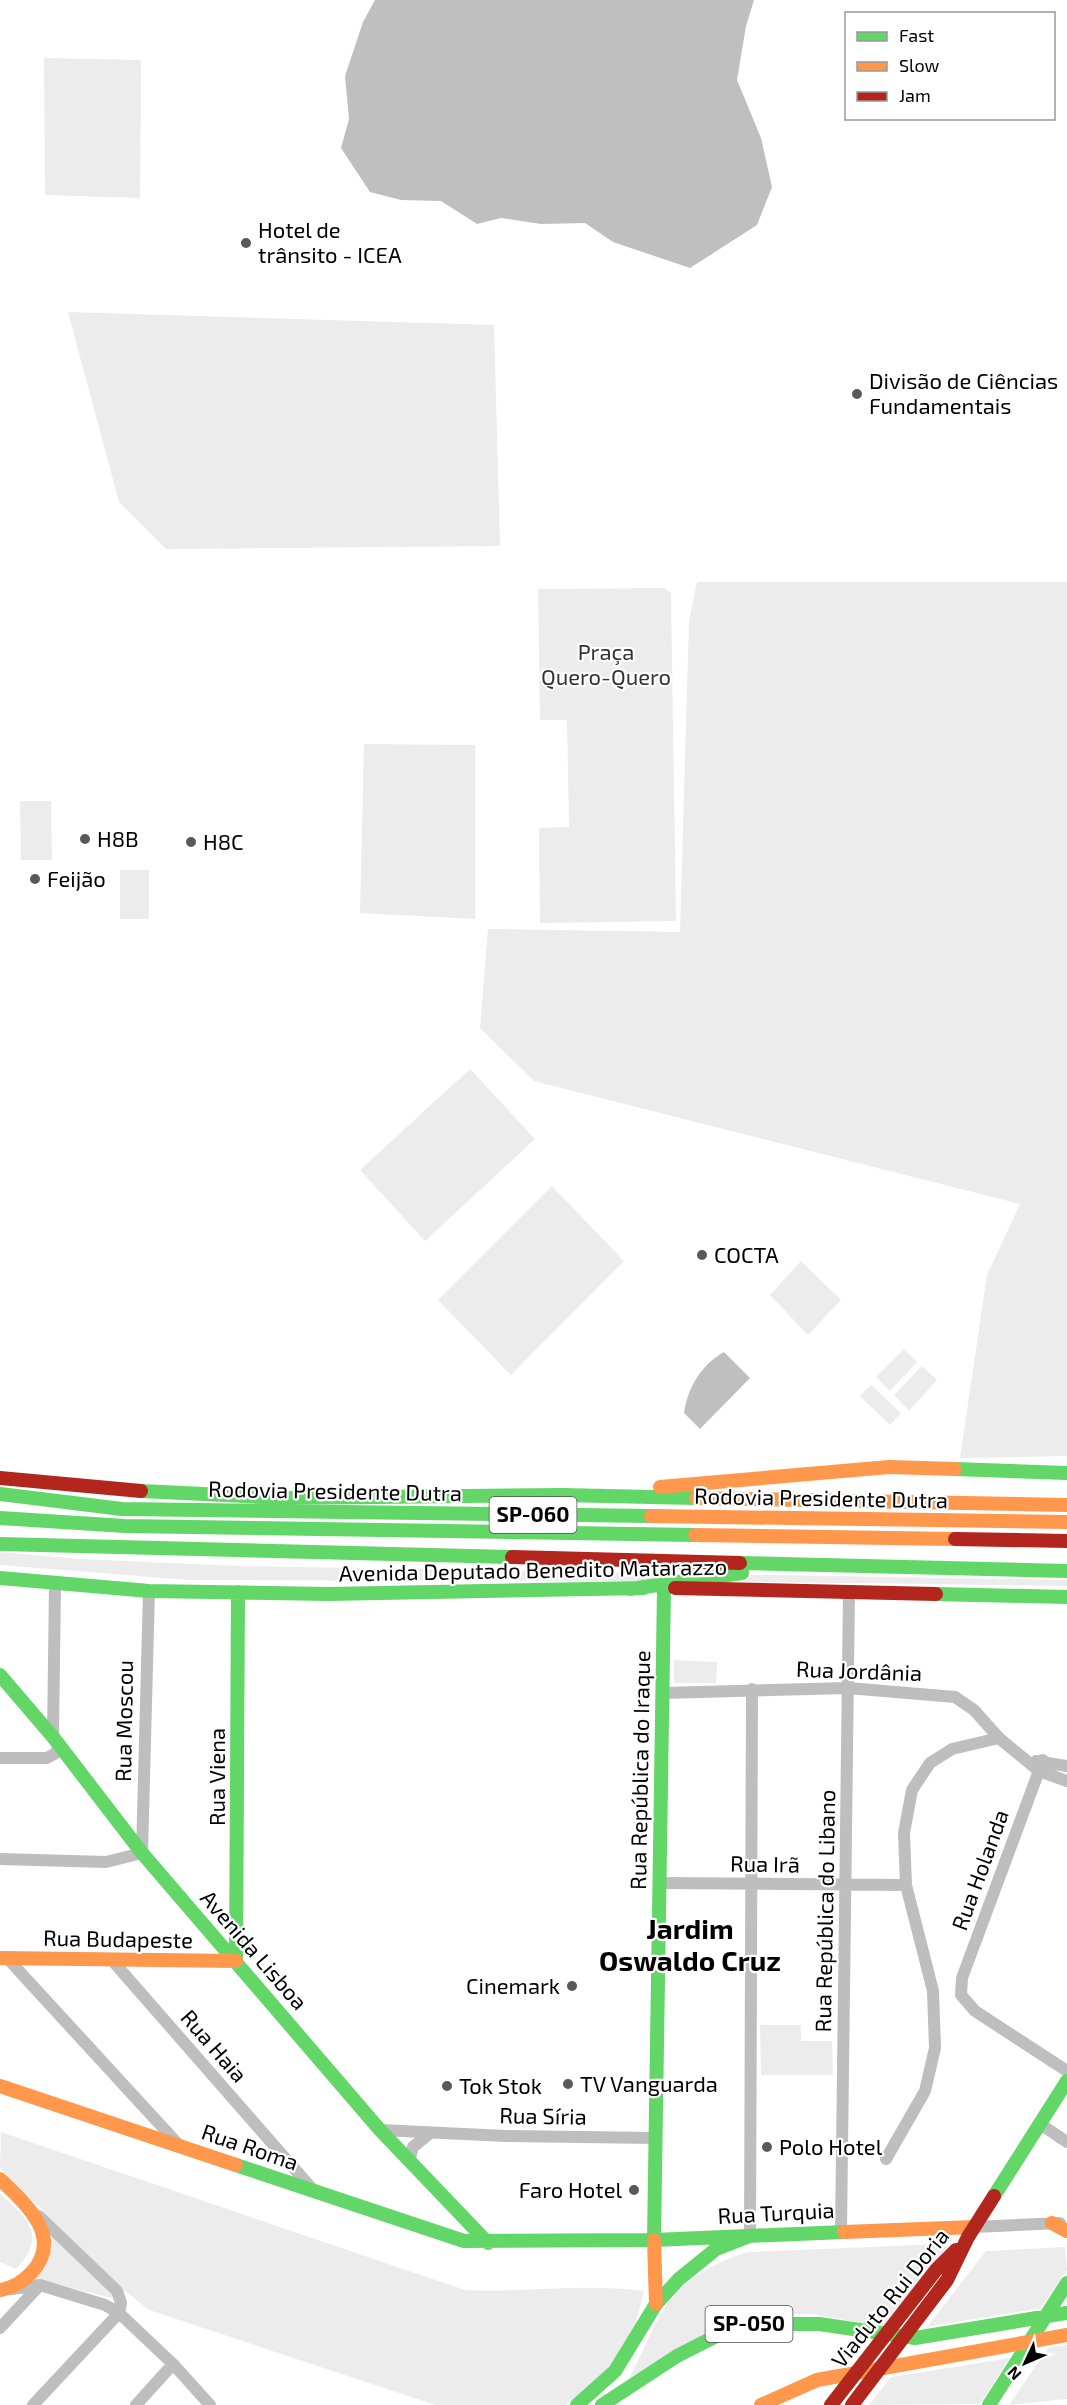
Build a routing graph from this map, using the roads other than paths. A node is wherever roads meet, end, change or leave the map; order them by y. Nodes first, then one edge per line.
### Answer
1 (1067, 1473) edge
2 (0, 1478) edge
3 (0, 1494) edge
4 (562, 1495) junction
5 (1067, 1505) edge
6 (0, 1518) edge
7 (1067, 1522) edge
8 (1067, 1541) edge
9 (0, 1544) edge
10 (794, 1565) junction
11 (1067, 1571) edge
12 (0, 1578) edge
13 (55, 1583) junction
14 (630, 1588) junction
15 (664, 1588) junction
16 (149, 1591) junction
17 (849, 1591) junction
18 (238, 1592) junction
19 (1067, 1597) edge
20 (0, 1675) edge
21 (848, 1688) junction
22 (752, 1689) junction
23 (663, 1693) junction
24 (999, 1738) junction
25 (56, 1741) junction
26 (0, 1758) edge
27 (1041, 1766) junction
28 (1067, 1766) edge
29 (1067, 1781) edge
30 (142, 1853) junction
31 (0, 1859) edge
32 (659, 1883) junction
33 (751, 1885) junction
34 (906, 1885) junction
35 (847, 1886) junction
36 (4, 1959) edge
37 (111, 1959) junction
38 (236, 1961) junction
39 (1067, 2071) edge
40 (1067, 2081) edge
41 (0, 2086) edge
42 (144, 2108) junction
43 (1040, 2124) junction
44 (129, 2130) junction
45 (380, 2130) junction
46 (430, 2133) junction
47 (656, 2138) junction
48 (1067, 2142) edge
49 (178, 2144) junction
50 (886, 2159) dead end
51 (286, 2160) junction
52 (410, 2161) junction
53 (0, 2179) edge
54 (279, 2179) junction
55 (313, 2190) junction
56 (33, 2210) junction
57 (1052, 2223) junction
58 (1067, 2223) edge
59 (841, 2231) junction
60 (1067, 2231) edge
61 (971, 2232) junction
62 (750, 2236) junction
63 (654, 2240) junction
64 (488, 2243) junction
65 (1067, 2283) edge
66 (40, 2285) junction
67 (5, 2290) edge
68 (656, 2304) junction
69 (119, 2313) junction
70 (1067, 2313) edge
71 (0, 2328) edge
72 (1067, 2335) edge
73 (173, 2364) junction
74 (33, 2405) edge
75 (136, 2405) edge
76 (210, 2405) edge
77 (577, 2405) edge
78 (602, 2405) edge
79 (761, 2405) edge
80 (831, 2405) edge
81 (852, 2405) edge
82 (989, 2405) edge

1 - 4 main road
2 - 4 main road
3 - 7 main road, Rodovia Presidente Dutra / SP-060
4 - 5 main road
6 - 8 main road, Rodovia Presidente Dutra / SP-060
9 - 10 main road
10 - 11 main road
10 - 14 main road
12 - 13 main road, Avenida Deputado Benedito Matarazzo
13 - 16 main road, Avenida Deputado Benedito Matarazzo
13 - 25 street
14 - 15 main road, Avenida Deputado Benedito Matarazzo
14 - 18 main road, Avenida Deputado Benedito Matarazzo
15 - 17 main road, Avenida Deputado Benedito Matarazzo
15 - 23 main road, Rua República do Iraque
16 - 18 main road, Avenida Deputado Benedito Matarazzo
16 - 30 street, Rua Moscou
17 - 19 main road, Avenida Deputado Benedito Matarazzo
17 - 21 street, Rua República do Libano
18 - 38 main road, Rua Viena
20 - 25 main road, Avenida Lisboa
21 - 22 street, Rua Jordânia
21 - 24 street, Rua Jordânia
21 - 35 street, Rua República do Libano
22 - 23 street, Rua Jordânia
22 - 33 street
23 - 32 main road, Rua República do Iraque
24 - 27 street, Rua Jordânia
24 - 34 street
25 - 26 street
25 - 30 main road, Avenida Lisboa
27 - 28 street
27 - 29 street, Rua Jordânia
27 - 39 street, Rua Holanda
30 - 31 street
30 - 38 main road, Avenida Lisboa
32 - 33 street, Rua Irã
32 - 47 main road, Rua República do Iraque
33 - 35 street, Rua Irã
33 - 62 street
34 - 35 street, Rua Irã
34 - 50 street
35 - 59 street, Rua República do Libano
36 - 37 main road, Rua Budapeste
36 - 42 street
37 - 38 main road, Rua Budapeste
37 - 51 street, Rua Haia
38 - 45 main road, Avenida Lisboa
40 - 43 main road
41 - 44 main road, Rua Roma
42 - 44 street
42 - 49 street
43 - 48 street
43 - 61 main road
44 - 49 main road, Rua Roma
45 - 46 street, Rua Síria
45 - 52 main road, Avenida Lisboa
46 - 47 street, Rua Síria
46 - 52 street
47 - 63 main road, Rua República do Iraque
49 - 54 main road, Rua Roma
51 - 54 street
51 - 55 street, Rua Haia
52 - 64 main road, Avenida Lisboa
53 - 56 main road
54 - 55 main road, Rua Roma
55 - 64 main road, Rua Roma
56 - 67 main road
56 - 69 street
57 - 58 street, Rua Turquia
57 - 60 main road
57 - 61 street, Rua Turquia
59 - 61 main road, Rua Turquia
59 - 62 main road, Rua Turquia
61 - 80 main road, Viaduto Rui Doria
61 - 81 main road, Viaduto Rui Doria
62 - 63 main road, Rua Turquia
62 - 68 main road
63 - 64 main road, Rua Turquia
63 - 68 main road, Rua República do Iraque
65 - 82 main road
66 - 67 street
66 - 69 street
66 - 71 street
68 - 77 main road
69 - 73 street
69 - 74 street
70 - 78 main road, SP-050
72 - 79 main road
73 - 75 street
73 - 76 street

